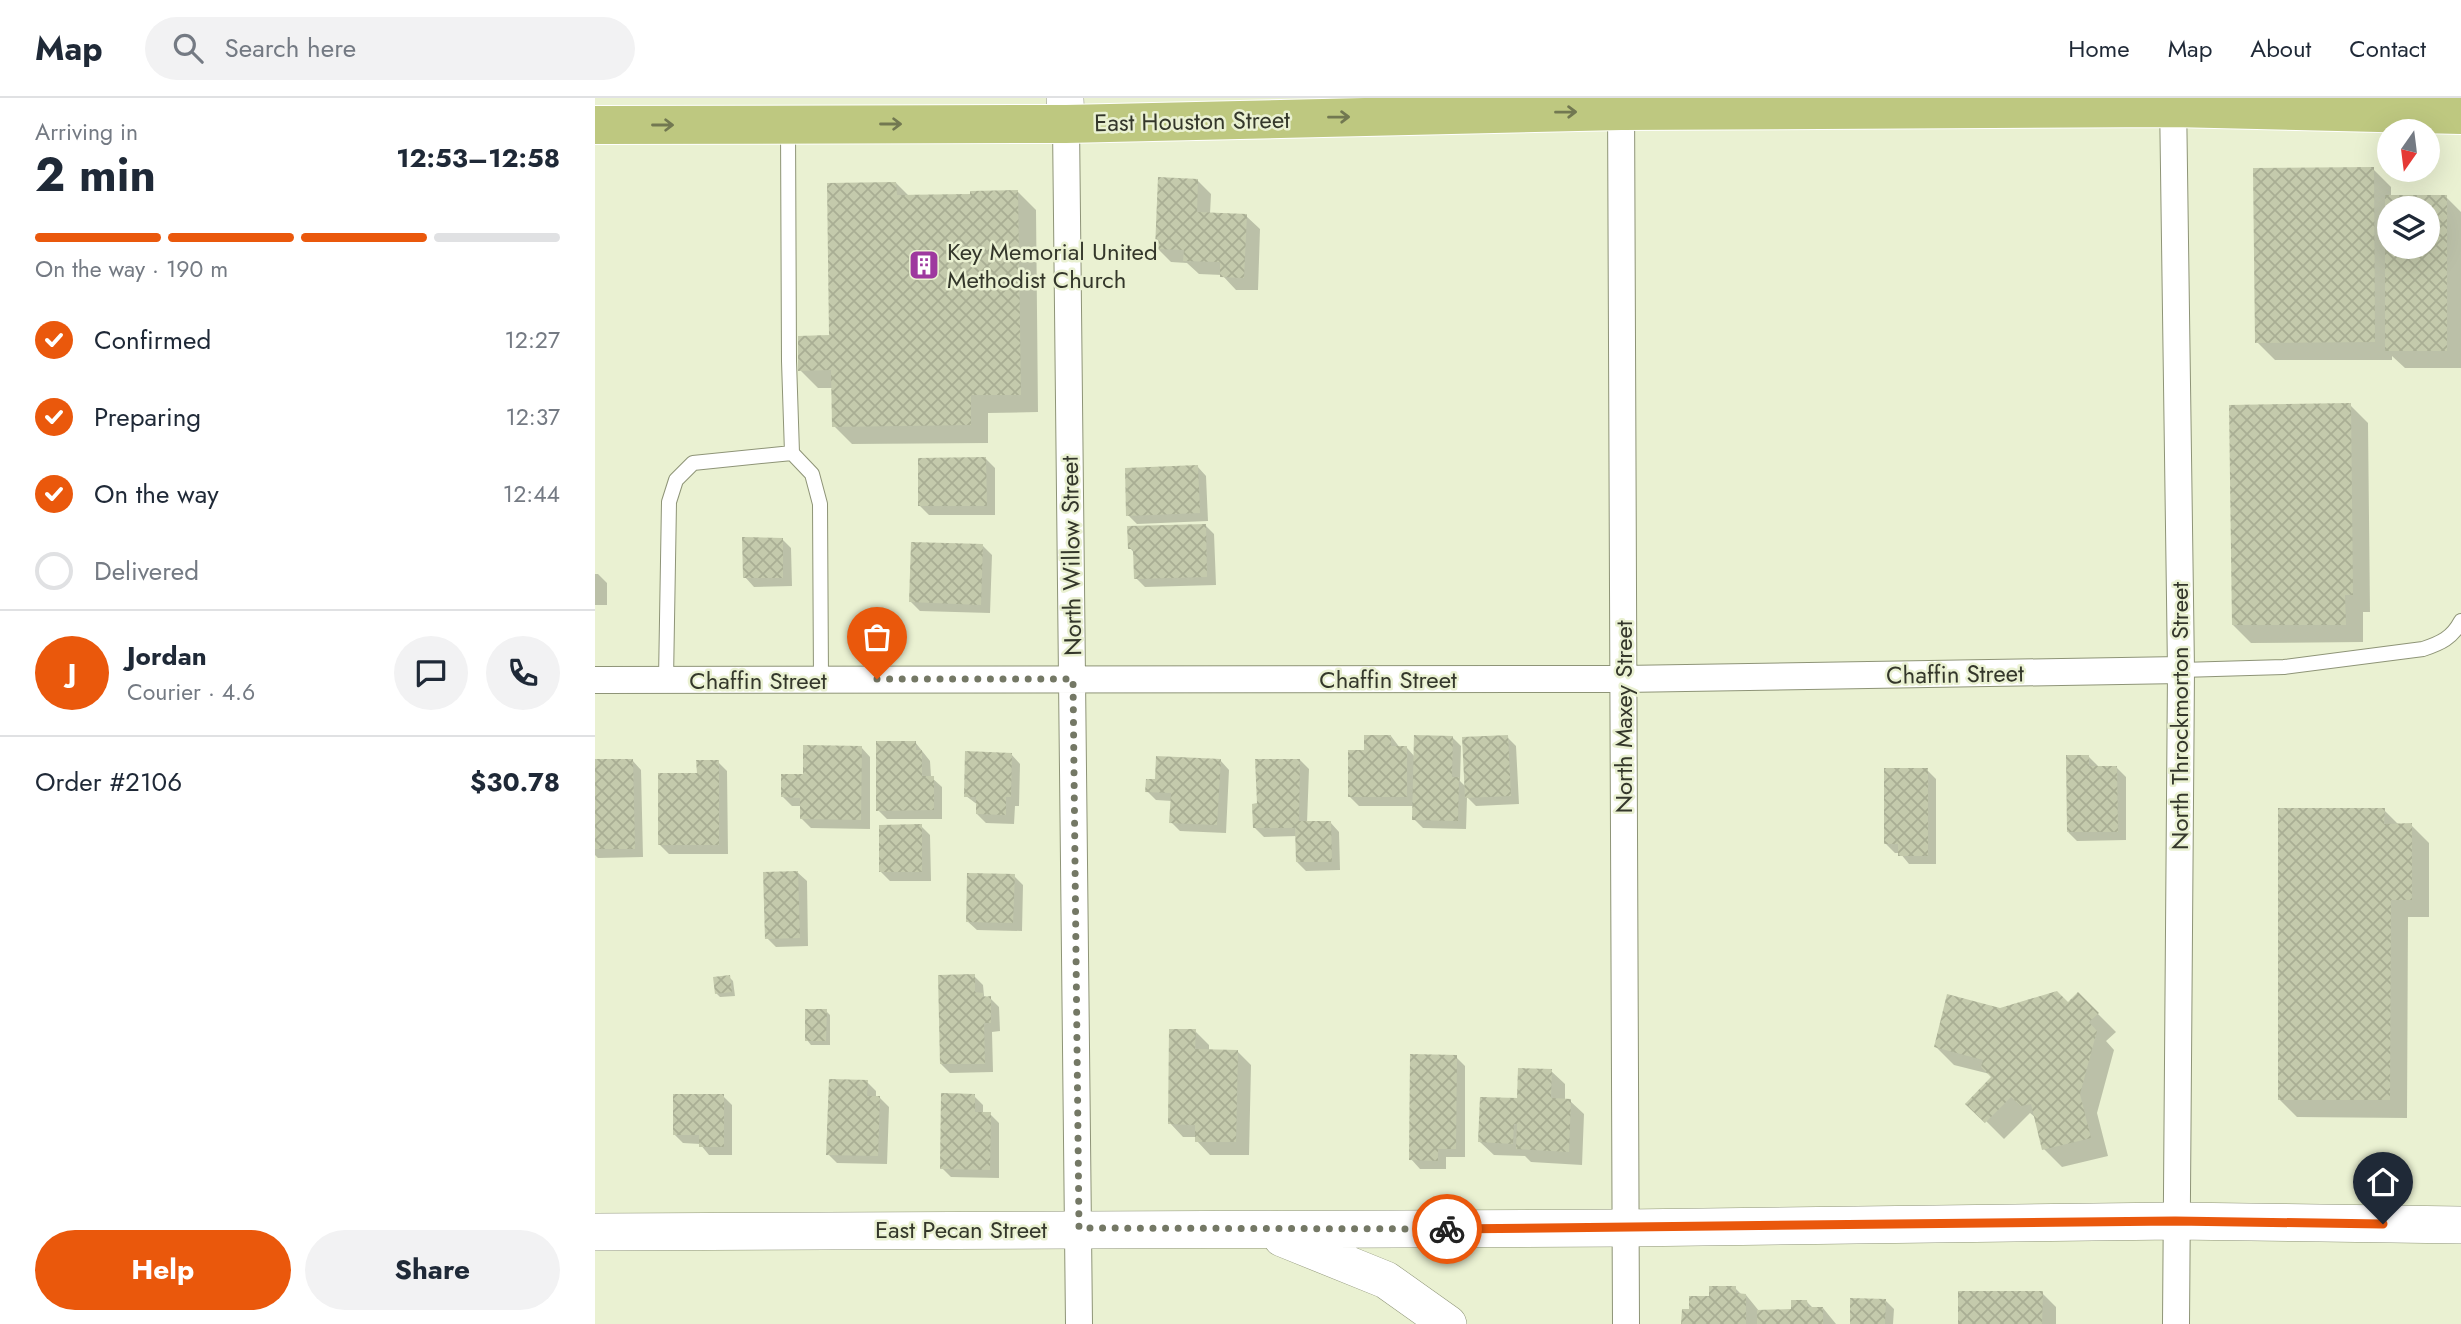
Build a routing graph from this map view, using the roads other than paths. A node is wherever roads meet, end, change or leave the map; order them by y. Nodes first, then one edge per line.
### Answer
1 (2071, 103) edge
2 (2173, 103) edge
3 (1621, 104) edge
4 (1065, 111) edge
5 (2461, 115) edge
6 (595, 125) edge
7 (788, 125) junction
8 (792, 453) junction
9 (2461, 621) edge
10 (2181, 670) junction
11 (821, 679) junction
12 (1073, 679) junction
13 (1623, 679) junction
14 (595, 680) edge
15 (666, 680) junction
16 (2175, 1221) junction
17 (2461, 1225) edge
18 (1079, 1228) junction
19 (1626, 1228) junction
20 (1264, 1230) junction
21 (595, 1232) edge
22 (1079, 1324) edge
23 (1448, 1324) edge
24 (1626, 1324) edge
25 (2176, 1324) edge

1 - 2 main road, East Houston Street
1 - 3 main road, East Houston Street
2 - 5 main road, East Houston Street
2 - 10 street, North Throckmorton Street
4 -> 3 main road, East Houston Street
3 - 13 street, North Maxey Street
7 -> 4 main road, East Houston Street
4 - 12 street, North Willow Street
6 -> 7 main road, East Houston Street
7 - 8 lane
8 - 11 lane
8 - 15 lane
9 - 10 lane
10 - 13 street, Chaffin Street
10 - 16 street, North Throckmorton Street
11 - 12 street, Chaffin Street
11 - 15 street, Chaffin Street
12 - 13 street, Chaffin Street
12 - 18 street, North Willow Street
13 - 19 street, North Maxey Street
14 - 15 street, Chaffin Street
16 - 17 street, East Pecan Street
16 - 19 street, East Pecan Street
16 - 25 street, North Throckmorton Street
18 - 20 street, East Pecan Street
18 - 21 street, East Pecan Street
18 - 22 street, North Willow Street
19 - 20 street, East Pecan Street
19 - 24 street, North Maxey Street
20 - 23 street

